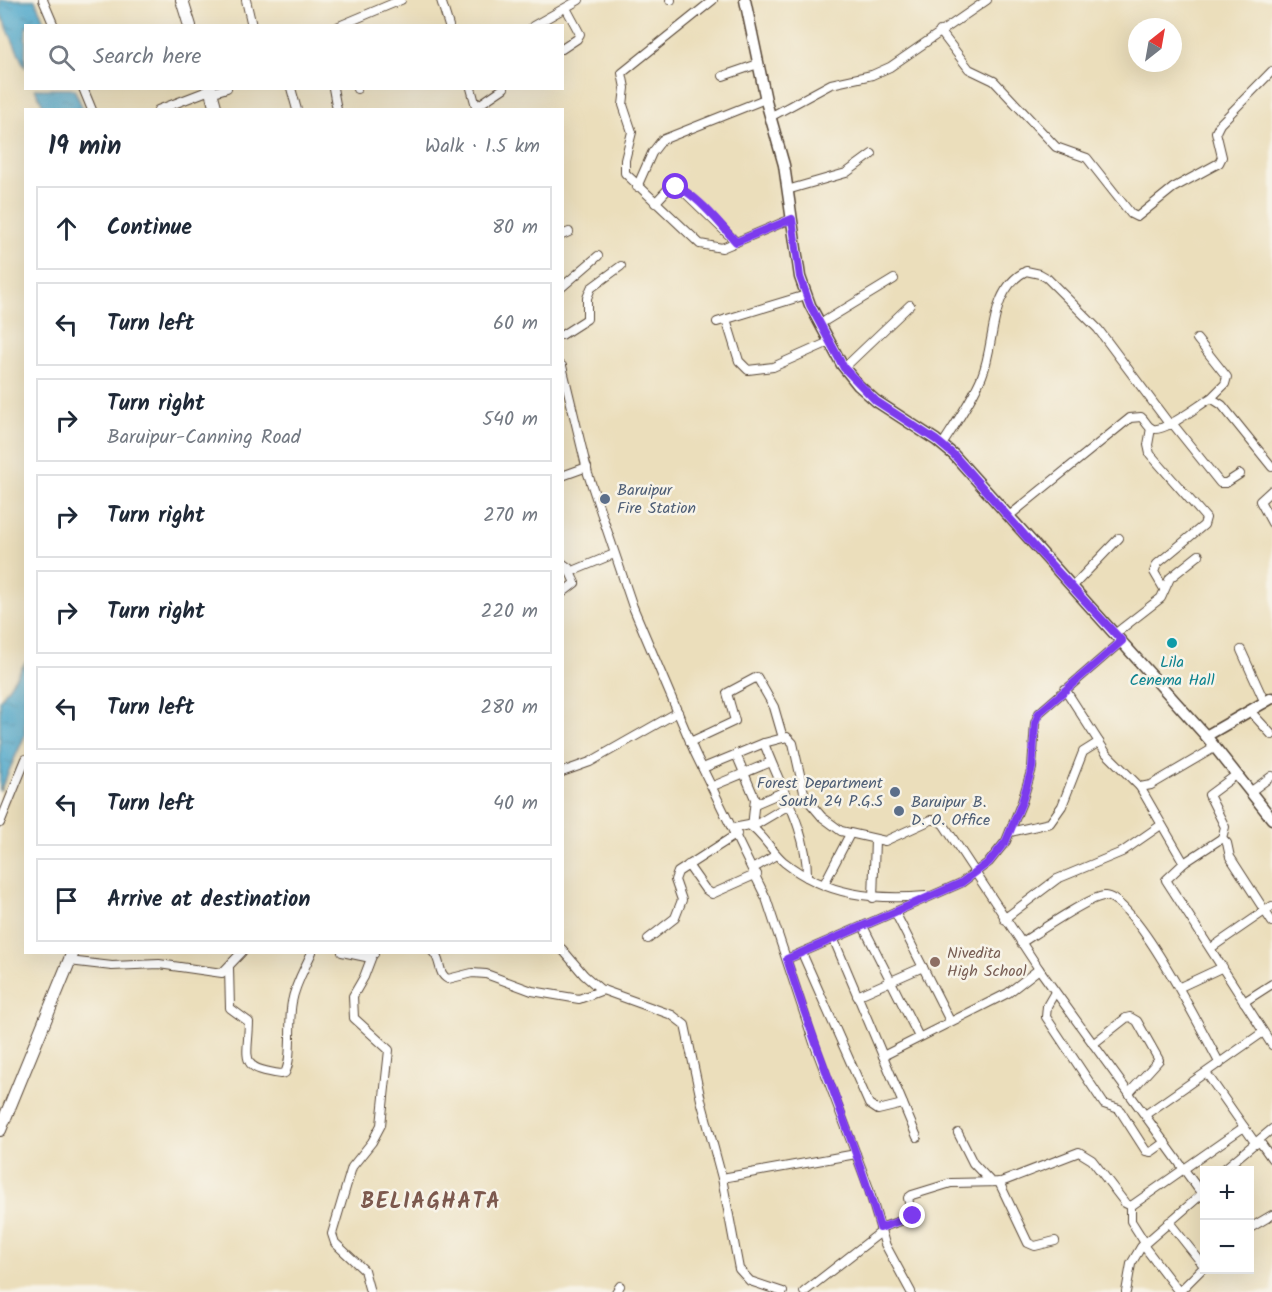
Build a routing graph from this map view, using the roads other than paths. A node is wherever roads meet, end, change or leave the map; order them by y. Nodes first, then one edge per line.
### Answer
1 (43, 0) edge
2 (182, 0) edge
3 (246, 0) edge
4 (401, 0) edge
5 (441, 0) edge
6 (579, 0) edge
7 (712, 0) edge
8 (746, 0) edge
9 (987, 0) edge
10 (566, 8) junction
11 (53, 24) edge
12 (189, 24) edge
13 (252, 24) edge
14 (344, 24) edge
15 (446, 24) edge
16 (537, 24) edge
17 (940, 31) junction
18 (564, 48) edge
19 (758, 64) junction
20 (1272, 71) edge
21 (723, 76) dead end
22 (84, 90) edge
23 (210, 90) edge
24 (292, 90) edge
25 (333, 90) edge
26 (472, 90) edge
27 (501, 90) edge
28 (765, 99) junction
29 (91, 108) edge
30 (163, 108) edge
31 (215, 108) edge
32 (296, 108) edge
33 (338, 108) edge
34 (476, 108) edge
35 (770, 117) junction
36 (872, 154) dead end
37 (637, 187) junction
38 (787, 190) junction
39 (655, 203) junction
40 (792, 219) junction
41 (736, 242) junction
42 (598, 256) dead end
43 (621, 266) dead end
44 (894, 279) dead end
45 (564, 285) edge
46 (806, 295) junction
47 (910, 305) dead end
48 (726, 320) junction
49 (717, 322) dead end
50 (820, 324) junction
51 (564, 334) edge
52 (1197, 339) dead end
53 (830, 342) junction
54 (844, 368) junction
55 (565, 380) edge
56 (1211, 398) junction
57 (1171, 424) junction
58 (1151, 428) junction
59 (942, 445) junction
60 (587, 466) junction
61 (1272, 468) edge
62 (1240, 474) dead end
63 (564, 475) edge
64 (1272, 490) edge
65 (1009, 516) junction
66 (1272, 523) edge
67 (1119, 538) dead end
68 (614, 554) junction
69 (1199, 555) dead end
70 (564, 565) edge
71 (569, 570) junction
72 (1073, 586) junction
73 (1164, 589) junction
74 (564, 591) edge
75 (1119, 637) junction
76 (1241, 650) dead end
77 (1065, 689) junction
78 (1268, 700) edge
79 (1250, 711) junction
80 (678, 712) junction
81 (1272, 735) edge
82 (1206, 736) junction
83 (783, 738) junction
84 (690, 742) junction
85 (1099, 742) junction
86 (764, 743) junction
87 (1214, 748) junction
88 (736, 754) junction
89 (771, 762) junction
90 (24, 764) edge
91 (703, 768) junction
92 (564, 771) edge
93 (745, 772) junction
94 (1236, 775) junction
95 (1272, 776) edge
96 (713, 786) junction
97 (1140, 787) junction
98 (783, 792) junction
99 (1250, 792) junction
100 (755, 804) junction
101 (789, 805) junction
102 (1272, 819) edge
103 (0, 820) edge
104 (1161, 825) junction
105 (752, 827) junction
106 (735, 831) junction
107 (1010, 832) junction
108 (850, 834) junction
109 (1222, 838) junction
110 (875, 840) junction
111 (776, 855) junction
112 (1184, 863) junction
113 (688, 865) junction
114 (755, 871) junction
115 (974, 874) junction
116 (807, 877) junction
117 (824, 884) junction
118 (933, 896) junction
119 (873, 898) junction
120 (1269, 908) edge
121 (895, 912) junction
122 (1005, 919) junction
123 (1272, 922) edge
124 (863, 926) junction
125 (648, 939) dead end
126 (834, 940) junction
127 (1021, 943) junction
128 (1211, 948) junction
129 (564, 951) edge
130 (802, 953) junction
131 (240, 954) edge
132 (311, 954) edge
133 (374, 954) edge
134 (435, 954) edge
135 (71, 957) edge
136 (787, 959) junction
137 (923, 967) junction
138 (1223, 967) junction
139 (229, 968) junction
140 (1038, 969) junction
141 (891, 981) junction
142 (1272, 984) edge
143 (1180, 987) junction
144 (603, 990) junction
145 (1055, 992) junction
146 (857, 996) junction
147 (1244, 1002) junction
148 (950, 1021) junction
149 (1262, 1033) junction
150 (919, 1037) junction
151 (1093, 1044) junction
152 (1272, 1045) edge
153 (883, 1056) junction
154 (1220, 1065) junction
155 (1207, 1074) junction
156 (1129, 1093) junction
157 (903, 1104) junction
158 (1146, 1115) junction
159 (1244, 1127) junction
160 (1272, 1129) edge
161 (0, 1131) edge
162 (958, 1133) dead end
163 (917, 1137) dead end
164 (1165, 1142) junction
165 (1258, 1143) junction
166 (856, 1154) junction
167 (1272, 1159) edge
168 (1228, 1166) edge
169 (1183, 1167) junction
170 (722, 1178) junction
171 (995, 1182) junction
172 (1200, 1184) edge
173 (1197, 1186) junction
174 (1200, 1190) edge
175 (1200, 1197) edge
176 (1131, 1206) junction
177 (1272, 1215) edge
178 (1169, 1222) junction
179 (1254, 1225) edge
180 (880, 1230) junction
181 (1055, 1241) dead end
182 (1144, 1244) junction
183 (1200, 1261) edge
184 (1200, 1270) edge
185 (369, 1292) edge
186 (783, 1292) edge
187 (804, 1292) edge
188 (911, 1292) edge
189 (1126, 1292) edge
190 (1179, 1292) edge

1 - 11 street
2 - 12 main road
3 - 13 street
4 - 14 street
5 - 15 street
6 - 10 street
7 - 37 street
8 - 19 main road
9 - 17 street
10 - 16 street
10 - 18 street
17 - 20 street
17 - 35 street
19 - 21 street
19 - 28 main road
22 - 29 street
23 - 30 street
23 - 31 main road
24 - 32 street
25 - 33 street
26 - 34 street
27 - 34 street
28 - 35 main road
28 - 37 street
35 - 38 main road
36 - 38 street
37 - 39 street
38 - 40 main road
39 - 41 street
39 - 41 street
40 - 41 street
40 - 46 main road
42 - 45 street
43 - 51 street
44 - 50 street
46 - 48 street
46 - 50 main road
47 - 54 street
48 - 49 street
48 - 53 street
50 - 53 main road
52 - 56 street
53 - 54 main road
54 - 59 main road
55 - 60 street
56 - 57 street
56 - 61 street
57 - 58 street
57 - 59 street
57 - 62 street
58 - 65 street
58 - 73 street
59 - 65 main road
60 - 63 street
60 - 68 street
64 - 66 street
65 - 72 main road
67 - 72 street
68 - 71 street
68 - 80 street
69 - 73 street
70 - 71 street
71 - 74 street
72 - 75 main road
73 - 75 street
75 - 77 street
75 - 82 main road
76 - 78 street
77 - 85 street
77 - 107 street
78 - 79 main road
79 - 81 street
79 - 82 main road
80 - 84 street
80 - 92 street
82 - 87 main road
83 - 84 street
83 - 86 street
83 - 108 street
84 - 91 street
85 - 97 street
85 - 107 street
86 - 88 street
86 - 89 street
87 - 94 main road
87 - 97 street
88 - 91 street
88 - 93 street
89 - 93 street
89 - 98 street
90 - 103 street
91 - 96 street
93 - 96 street
93 - 100 street
94 - 99 main road
94 - 109 street
95 - 99 street
96 - 106 street
97 - 104 street
98 - 100 street
98 - 101 street
99 - 102 main road
100 - 105 street
101 - 105 street
101 - 116 street
104 - 112 street
104 - 122 street
105 - 106 street
105 - 111 street
106 - 113 street
106 - 114 street
107 - 115 street
108 - 110 street
108 - 117 street
109 - 112 street
109 - 120 street
110 - 115 street
110 - 119 street
111 - 114 street
111 - 116 street
112 - 128 street
113 - 114 street
113 - 125 street
114 - 136 street
115 - 118 street
115 - 122 street
116 - 117 street
117 - 119 street
118 - 119 street
118 - 121 street
120 - 123 street
120 - 128 street
121 - 124 street
121 - 137 street
122 - 127 street
124 - 126 street
124 - 141 street
126 - 130 street
126 - 146 street
127 - 140 street
127 - 143 street
128 - 138 street
129 - 144 street
130 - 136 street
130 - 157 street
131 - 139 street
132 - 139 street
133 - 185 street
134 - 144 street
135 - 139 street
135 - 161 main road
136 - 166 street
137 - 141 street
137 - 148 street
138 - 143 street
138 - 147 street
140 - 145 street
140 - 148 street
141 - 146 street
141 - 150 street
142 - 147 street
143 - 154 street
144 - 170 street
145 - 151 street
145 - 164 street
146 - 153 street
147 - 149 street
148 - 150 street
149 - 152 street
149 - 154 street
150 - 153 street
151 - 156 street
151 - 156 street
153 - 157 street
154 - 155 street
155 - 158 street
155 - 159 street
156 - 158 street
157 - 163 street
158 - 164 street
159 - 165 street
159 - 169 street
160 - 165 street
162 - 171 street
164 - 169 street
165 - 167 street
165 - 168 street
166 - 170 street
166 - 180 street
169 - 173 street
169 - 176 street
170 - 186 street
171 - 176 street
171 - 180 street
171 - 181 street
172 - 173 street
173 - 174 street
175 - 178 street
176 - 182 street
177 - 179 street
178 - 182 street
178 - 183 street
180 - 187 street
180 - 188 street
182 - 189 street
182 - 190 street
184 - 190 street

